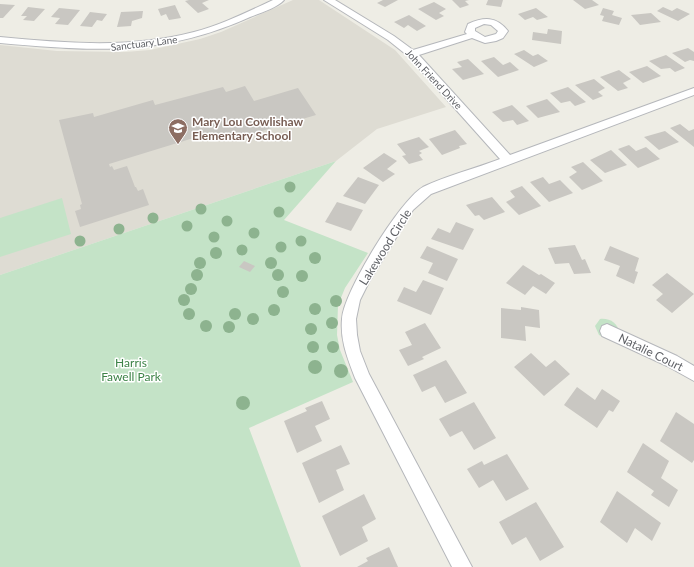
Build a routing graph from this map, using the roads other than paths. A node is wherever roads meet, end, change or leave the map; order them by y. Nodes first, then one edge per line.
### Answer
1 (280, 0) edge
2 (329, 0) edge
3 (473, 35) dead end
4 (0, 40) edge
5 (412, 54) junction
6 (694, 91) edge
7 (508, 160) junction
8 (607, 330) dead end
9 (694, 374) edge
10 (462, 567) edge

1 - 4 street, Sanctuary Lane
2 - 5 street, John Friend Drive
3 - 5 street
5 - 7 street, John Friend Drive
6 - 7 street, Lakewood Circle
7 - 10 street, Lakewood Circle
8 - 9 street, Natalie Court

